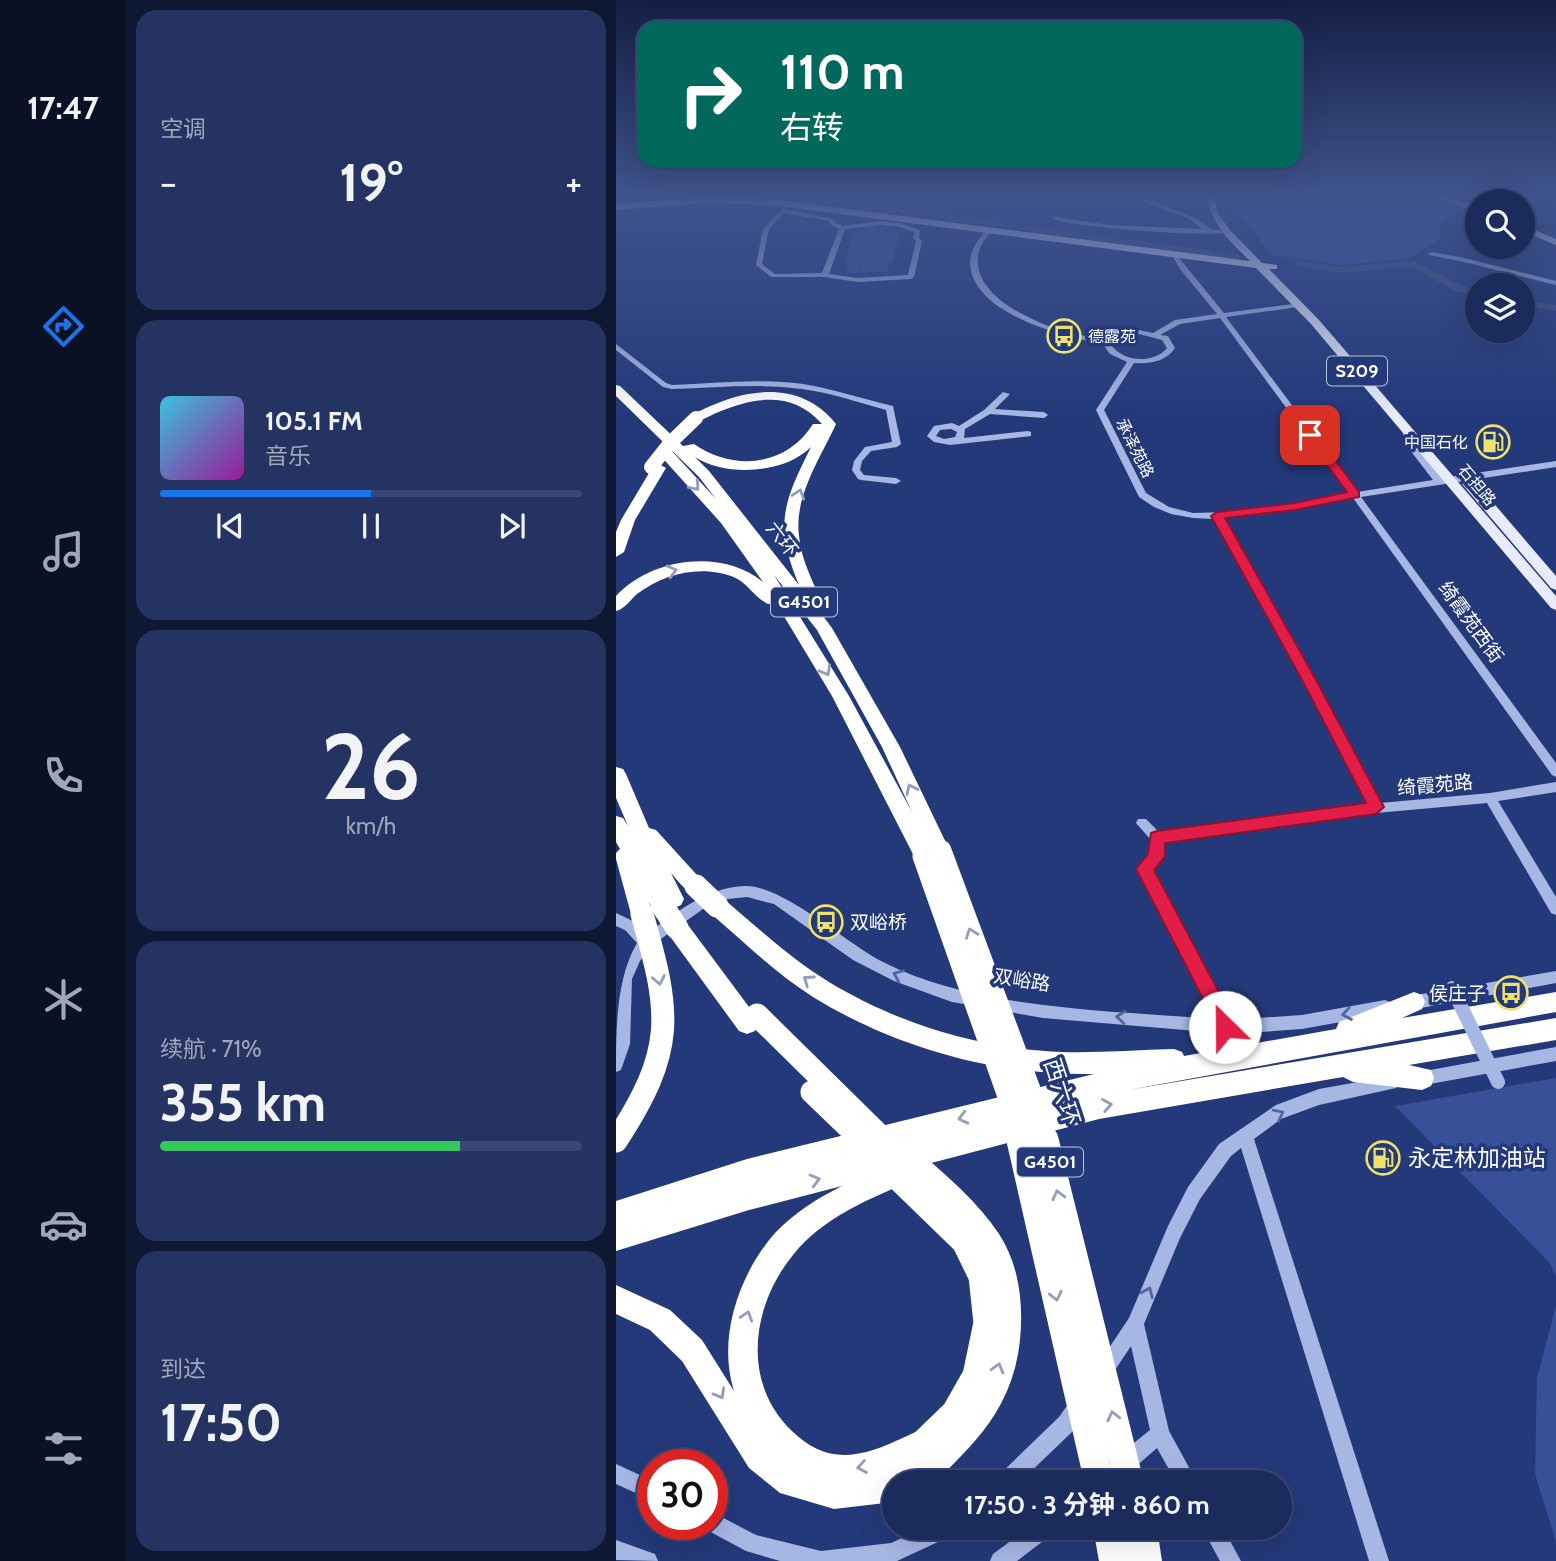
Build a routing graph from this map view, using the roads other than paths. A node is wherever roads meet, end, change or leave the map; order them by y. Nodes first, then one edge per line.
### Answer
1 (765, 270) edge
2 (826, 270) edge
3 (913, 270) edge
4 (975, 270) edge
5 (1184, 270) edge
6 (1270, 270) edge
7 (1272, 270) edge
8 (1497, 270) edge
9 (824, 275) junction
10 (1556, 285) edge
11 (1298, 304) junction
12 (1221, 315) junction
13 (1156, 334) junction
14 (1110, 342) junction
15 (616, 346) edge
16 (1132, 360) junction
17 (616, 389) edge
18 (1006, 394) dead end
19 (623, 401) edge
20 (989, 411) junction
21 (1044, 415) dead end
22 (698, 419) junction
23 (960, 429) junction
24 (1028, 435) dead end
25 (950, 442) junction
26 (1556, 464) edge
27 (655, 468) junction
28 (1452, 480) junction
29 (896, 481) dead end
30 (1355, 495) junction
31 (1217, 516) junction
32 (616, 530) edge
33 (616, 552) edge
34 (1556, 585) edge
35 (1556, 605) edge
36 (616, 606) edge
37 (824, 628) junction
38 (811, 643) junction
39 (1556, 772) edge
40 (616, 774) edge
41 (1556, 786) edge
42 (1490, 798) junction
43 (1376, 807) junction
44 (1142, 823) dead end
45 (623, 825) edge
46 (1157, 838) junction
47 (932, 853) junction
48 (659, 906) junction
49 (1556, 909) edge
50 (616, 919) edge
51 (646, 942) junction
52 (1556, 977) edge
53 (1452, 988) dead end
54 (1414, 1002) junction
55 (1556, 1002) edge
56 (1225, 1027) junction
57 (1556, 1029) edge
58 (1317, 1043) junction
59 (1556, 1054) edge
60 (1227, 1059) junction
61 (616, 1065) edge
62 (1328, 1068) junction
63 (1422, 1078) junction
64 (1498, 1082) dead end
65 (988, 1135) junction
66 (1245, 1135) junction
67 (616, 1141) edge
68 (748, 1184) junction
69 (616, 1214) edge
70 (616, 1238) edge
71 (616, 1299) edge
72 (1135, 1324) junction
73 (681, 1338) joint
74 (1160, 1434) junction
75 (929, 1453) junction
76 (913, 1470) edge
77 (1018, 1470) edge
78 (1097, 1470) edge
79 (1115, 1470) edge
80 (1126, 1470) edge
81 (1180, 1470) edge
82 (616, 1474) edge
83 (637, 1484) edge
84 (882, 1489) edge
85 (728, 1531) edge
86 (920, 1540) edge
87 (1028, 1540) edge
88 (1219, 1540) edge
89 (616, 1550) edge
90 (648, 1561) edge
91 (821, 1561) edge
92 (1000, 1561) edge
93 (1231, 1561) edge
94 (1379, 1561) edge

1 - 9 street
2 - 9 street
3 - 9 street
4 - 14 street
5 - 12 street, 绮霞苑西街
6 - 11 main road, 石担路 / S209
7 - 28 main road, 石担路 / S209
8 - 10 street
11 - 12 street
11 - 28 main road, 石担路 / S209
12 - 13 street
12 - 30 street, 绮霞苑西街
13 - 14 street
13 - 16 street
14 - 16 street
15 - 29 street
16 - 31 street, 承泽苑路
17 - 19 highway, 六环 / G4501
18 - 20 street
19 - 22 highway
19 - 37 highway, 六环 / G4501
19 -> 38 highway, 六环 / G4501
20 - 21 street
20 - 23 street
22 - 27 highway
37 -> 22 highway
23 - 25 street
23 - 25 street
24 - 25 street
26 - 28 street, 承泽苑路
27 - 32 highway
27 - 33 highway
28 - 30 street, 承泽苑路
28 - 34 main road, 石担路 / S209
28 - 35 main road, 石担路 / S209
30 - 31 street, 承泽苑路
30 - 39 street, 绮霞苑西街
31 - 43 street, 绮霞苑路
36 -> 38 highway
47 -> 37 highway, 六环 / G4501
38 -> 47 highway, 六环 / G4501
40 - 45 highway
41 - 42 street
42 - 43 street, 绮霞苑路
42 - 49 street, 绮霞苑路
43 - 46 street
44 - 46 street
45 - 48 highway
45 - 48 highway
60 -> 45 highway, bridge
46 - 56 street
47 -> 78 highway, G4501, bridge
80 -> 47 highway, 西六环 / G4501, bridge
48 -> 67 highway, bridge
48 - 75 highway, bridge
50 - 51 street
56 -> 51 street, 双峪路
51 - 61 street, 双峪路
52 - 54 street, 双峪路
53 - 64 street, bridge
54 -> 56 street, 双峪路
54 - 58 highway
55 - 58 highway
57 - 62 highway
58 - 60 highway
59 - 63 street
60 -> 68 highway
62 - 63 highway
65 -> 62 highway
66 -> 63 street
68 -> 65 highway
75 -> 65 highway
72 -> 66 street
66 - 94 street
68 - 69 highway
68 - 70 highway
71 - 73 highway
72 - 74 street
72 - 77 street
73 -> 84 highway
74 - 79 street
74 - 81 street
75 - 76 highway
82 - 83 street
85 - 91 street
86 - 91 street
87 - 92 street
88 - 93 street
89 - 90 street

